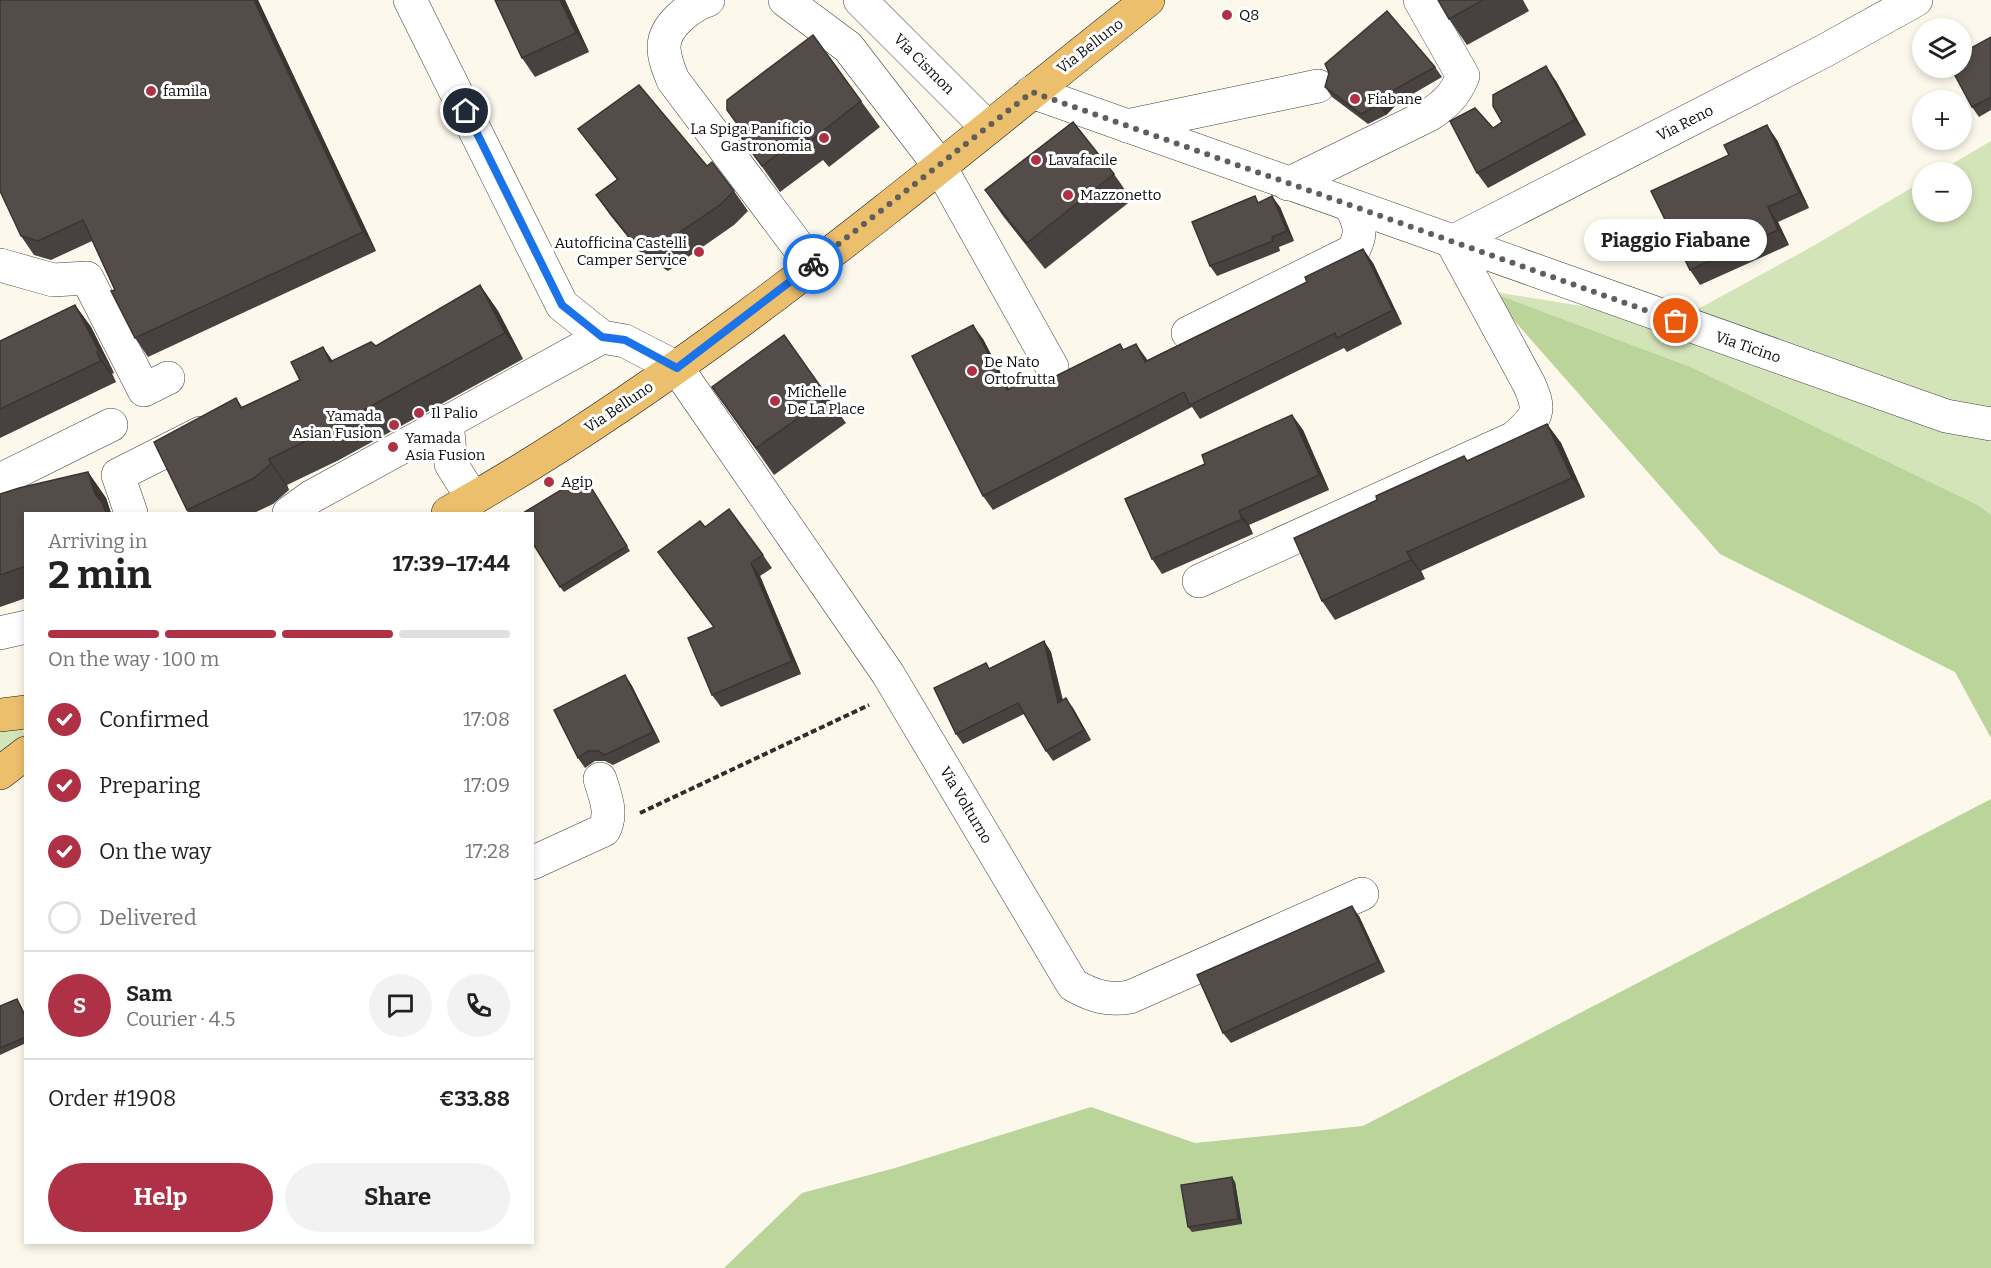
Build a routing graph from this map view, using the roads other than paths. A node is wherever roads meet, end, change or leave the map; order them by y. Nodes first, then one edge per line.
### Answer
1 (410, 0) edge
2 (708, 0) edge
3 (784, 0) edge
4 (860, 0) edge
5 (1148, 0) edge
6 (1420, 0) edge
7 (1916, 0) edge
8 (1318, 86) dead end
9 (1032, 92) junction
10 (1127, 126) junction
11 (988, 128) junction
12 (939, 165) junction
13 (1288, 184) junction
14 (1350, 205) junction
15 (1452, 242) junction
16 (0, 265) edge
17 (812, 265) junction
18 (1188, 333) dead end
19 (602, 337) junction
20 (1052, 367) dead end
21 (677, 368) junction
22 (168, 378) dead end
23 (447, 422) junction
24 (1991, 424) edge
25 (111, 425) dead end
26 (210, 428) edge
27 (0, 480) edge
28 (461, 506) edge
29 (131, 512) edge
30 (290, 512) edge
31 (1199, 581) dead end
32 (24, 627) edge
33 (0, 633) edge
34 (24, 712) edge
35 (0, 715) edge
36 (24, 755) edge
37 (0, 773) edge
38 (600, 779) dead end
39 (534, 862) edge
40 (1362, 894) dead end

1 - 19 street
2 - 17 street
3 - 12 street
4 - 11 street, Via Cismon
5 - 9 main road, Via Belluno
6 - 13 street
7 - 15 street, Via Reno
8 - 10 street
9 - 10 street, Via Ticino
9 - 11 main road, Via Belluno
10 - 13 street, Via Ticino
11 - 12 main road, Via Belluno
12 - 17 main road, Via Belluno
12 - 20 street
13 - 14 street, Via Ticino
14 - 15 street, Via Ticino
14 - 18 street
15 - 24 street, Via Ticino
15 - 31 street
16 - 22 street
17 - 21 main road, Via Belluno
19 - 21 street
19 - 23 street
21 - 28 main road, Via Belluno
21 - 40 street, Via Volturno
23 - 28 street
23 - 30 street
25 - 27 street
26 - 29 street
32 - 33 street
34 - 35 main road
36 - 37 main road
38 - 39 street

